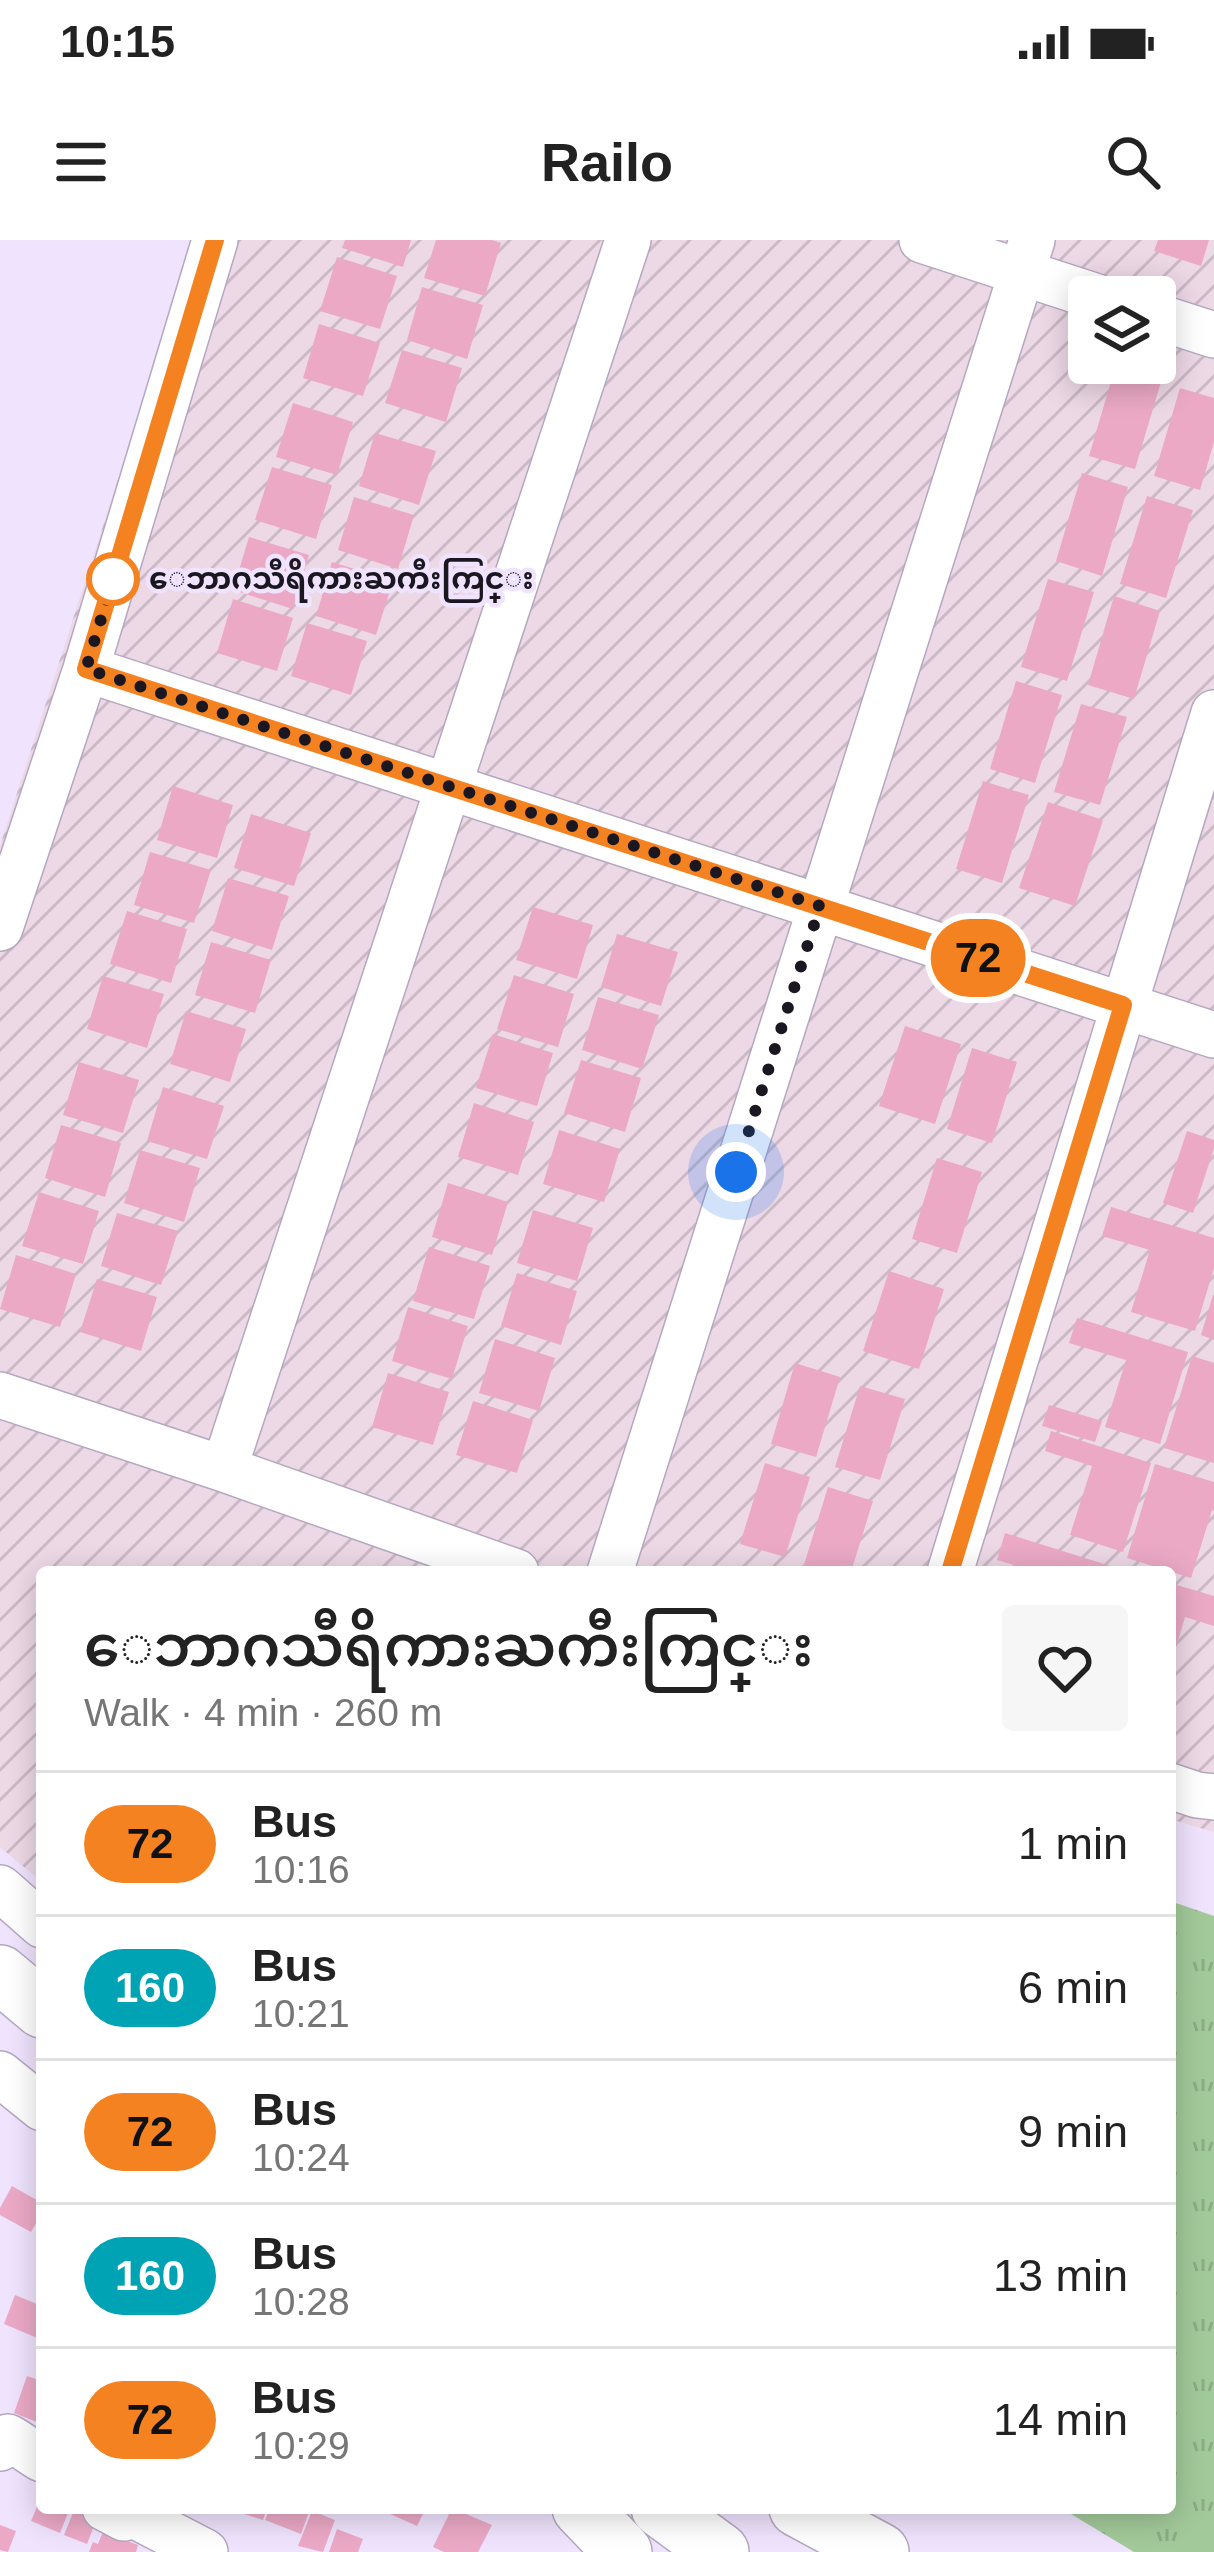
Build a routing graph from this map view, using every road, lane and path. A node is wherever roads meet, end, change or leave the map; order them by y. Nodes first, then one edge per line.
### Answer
1 (215, 240) edge
2 (628, 240) edge
3 (922, 240) edge
4 (1027, 256) edge
5 (1068, 280) edge
6 (1176, 323) edge
7 (1214, 335) edge
8 (86, 669) junction
9 (1214, 713) edge
10 (448, 785) junction
11 (820, 906) junction
12 (0, 928) edge
13 (1123, 1005) junction
14 (1214, 1035) edge
15 (0, 1395) edge
16 (224, 1468) junction
17 (499, 1566) edge
18 (612, 1566) edge
19 (952, 1566) edge
20 (1176, 1788) edge
21 (1214, 1796) edge
22 (0, 1888) edge
23 (36, 1920) edge
24 (0, 1938) edge
25 (36, 1969) edge
26 (0, 1974) edge
27 (36, 2004) edge
28 (0, 2074) edge
29 (36, 2103) edge
30 (0, 2448) edge
31 (36, 2455) edge
32 (130, 2514) edge
33 (587, 2514) edge
34 (668, 2514) edge
35 (809, 2514) edge
36 (205, 2552) edge
37 (622, 2552) edge
38 (720, 2552) edge
39 (880, 2552) edge

1 - 8 street
2 - 10 street
3 - 4 street
4 - 5 street
4 - 11 street
6 - 7 street
8 - 10 street
8 - 12 street
9 - 13 street
10 - 11 street
10 - 16 street
11 - 13 street
11 - 18 street
13 - 14 street
13 - 19 street
15 - 16 street
16 - 17 street
20 - 21 street
22 - 23 street
24 - 25 main road
26 - 27 main road
28 - 29 street
30 - 31 street
32 - 36 street
33 - 37 main road
34 - 38 main road
35 - 39 main road

